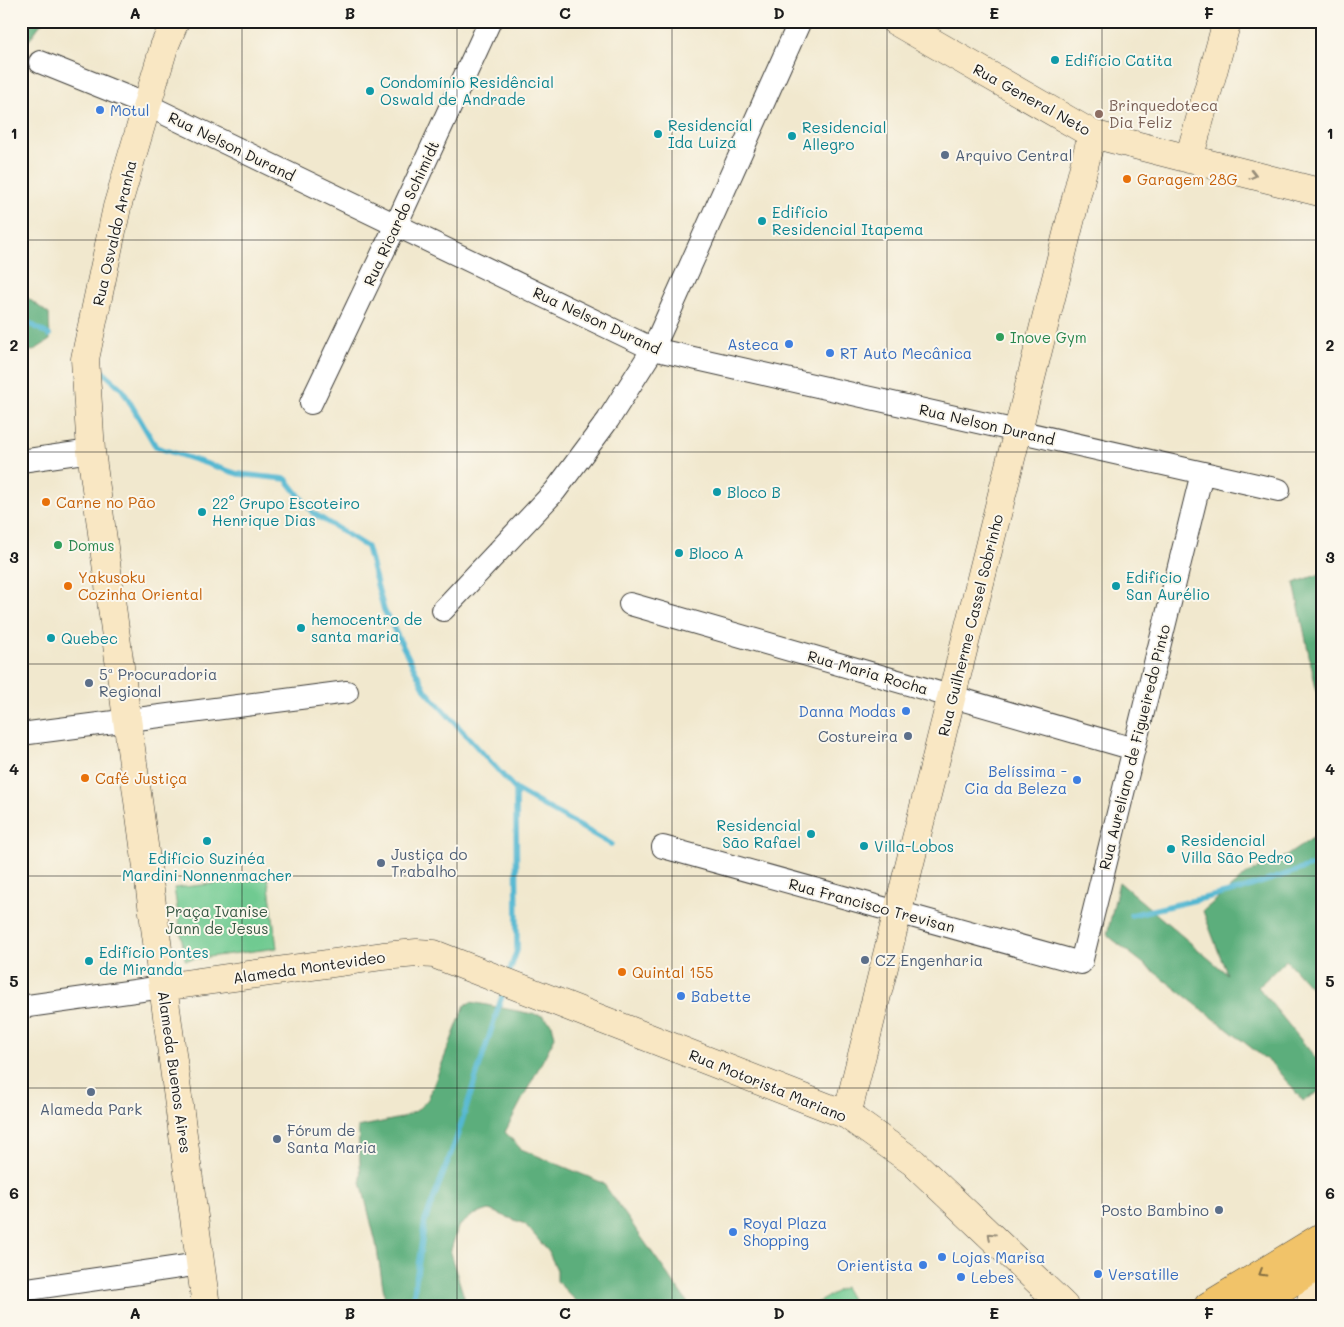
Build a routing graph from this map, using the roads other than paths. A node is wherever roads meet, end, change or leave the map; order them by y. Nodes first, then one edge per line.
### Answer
1 (175, 21) edge
2 (490, 21) edge
3 (800, 21) edge
4 (895, 21) edge
5 (1227, 21) edge
6 (40, 62) dead end
7 (147, 105) junction
8 (1092, 134) junction
9 (1189, 159) junction
10 (1323, 192) edge
11 (396, 225) junction
12 (653, 348) junction
13 (311, 403) dead end
14 (1018, 432) junction
15 (92, 451) junction
16 (21, 461) edge
17 (1202, 473) junction
18 (1279, 490) dead end
19 (630, 604) dead end
20 (443, 610) dead end
21 (347, 692) dead end
22 (952, 697) junction
23 (128, 720) junction
24 (21, 734) edge
25 (1134, 748) junction
26 (663, 847) dead end
27 (898, 913) junction
28 (1081, 963) joint
29 (475, 970) joint
30 (163, 987) junction
31 (21, 1007) edge
32 (848, 1115) junction
33 (1316, 1253) edge
34 (200, 1264) junction
35 (21, 1290) edge
36 (206, 1306) edge
37 (1064, 1306) edge
38 (1208, 1306) edge
39 (1253, 1306) edge
40 (1310, 1306) edge

1 - 7 street, Rua Osvaldo Aranha
2 - 11 street, Rua Ricardo Schimidt
3 - 12 street
4 - 8 street, Rua General Neto
5 - 9 street
6 - 7 street, Rua Nelson Durand
7 - 11 street, Rua Nelson Durand
7 - 15 street, Rua Osvaldo Aranha
8 - 9 street, Rua General Neto
8 - 14 street, Rua Guilherme Cassel Sobrinho
9 -> 10 street, Rua General Neto
11 - 12 street, Rua Nelson Durand
11 - 13 street, Rua Ricardo Schimidt
12 - 14 street, Rua Nelson Durand
12 - 20 street
14 - 17 street, Rua Nelson Durand
14 - 22 street, Rua Guilherme Cassel Sobrinho
15 - 16 street
15 - 23 street, Alameda Buenos Aires
17 - 18 street, Rua Nelson Durand
17 - 25 street, Rua Aureliano de Figueiredo Pinto
19 - 22 street, Rua Maria Rocha
21 - 23 street
22 - 25 street, Rua Maria Rocha
22 - 27 street, Rua Guilherme Cassel Sobrinho
23 - 24 street
23 - 30 street, Alameda Buenos Aires
25 - 28 street, Rua Aureliano de Figueiredo Pinto
26 - 27 street, Rua Francisco Trevisan
27 - 28 street, Rua Francisco Trevisan
27 - 32 street, Rua Guilherme Cassel Sobrinho
29 - 30 street, Alameda Montevideo
29 - 32 street, Rua Motorista Mariano
30 - 31 street, Alameda Montevideo
30 - 34 street, Alameda Buenos Aires
37 -> 32 street, Rua Motorista Mariano
33 -> 38 main road
33 - 39 main road
33 - 40 street
34 - 35 street
34 - 36 street, Alameda Buenos Aires

